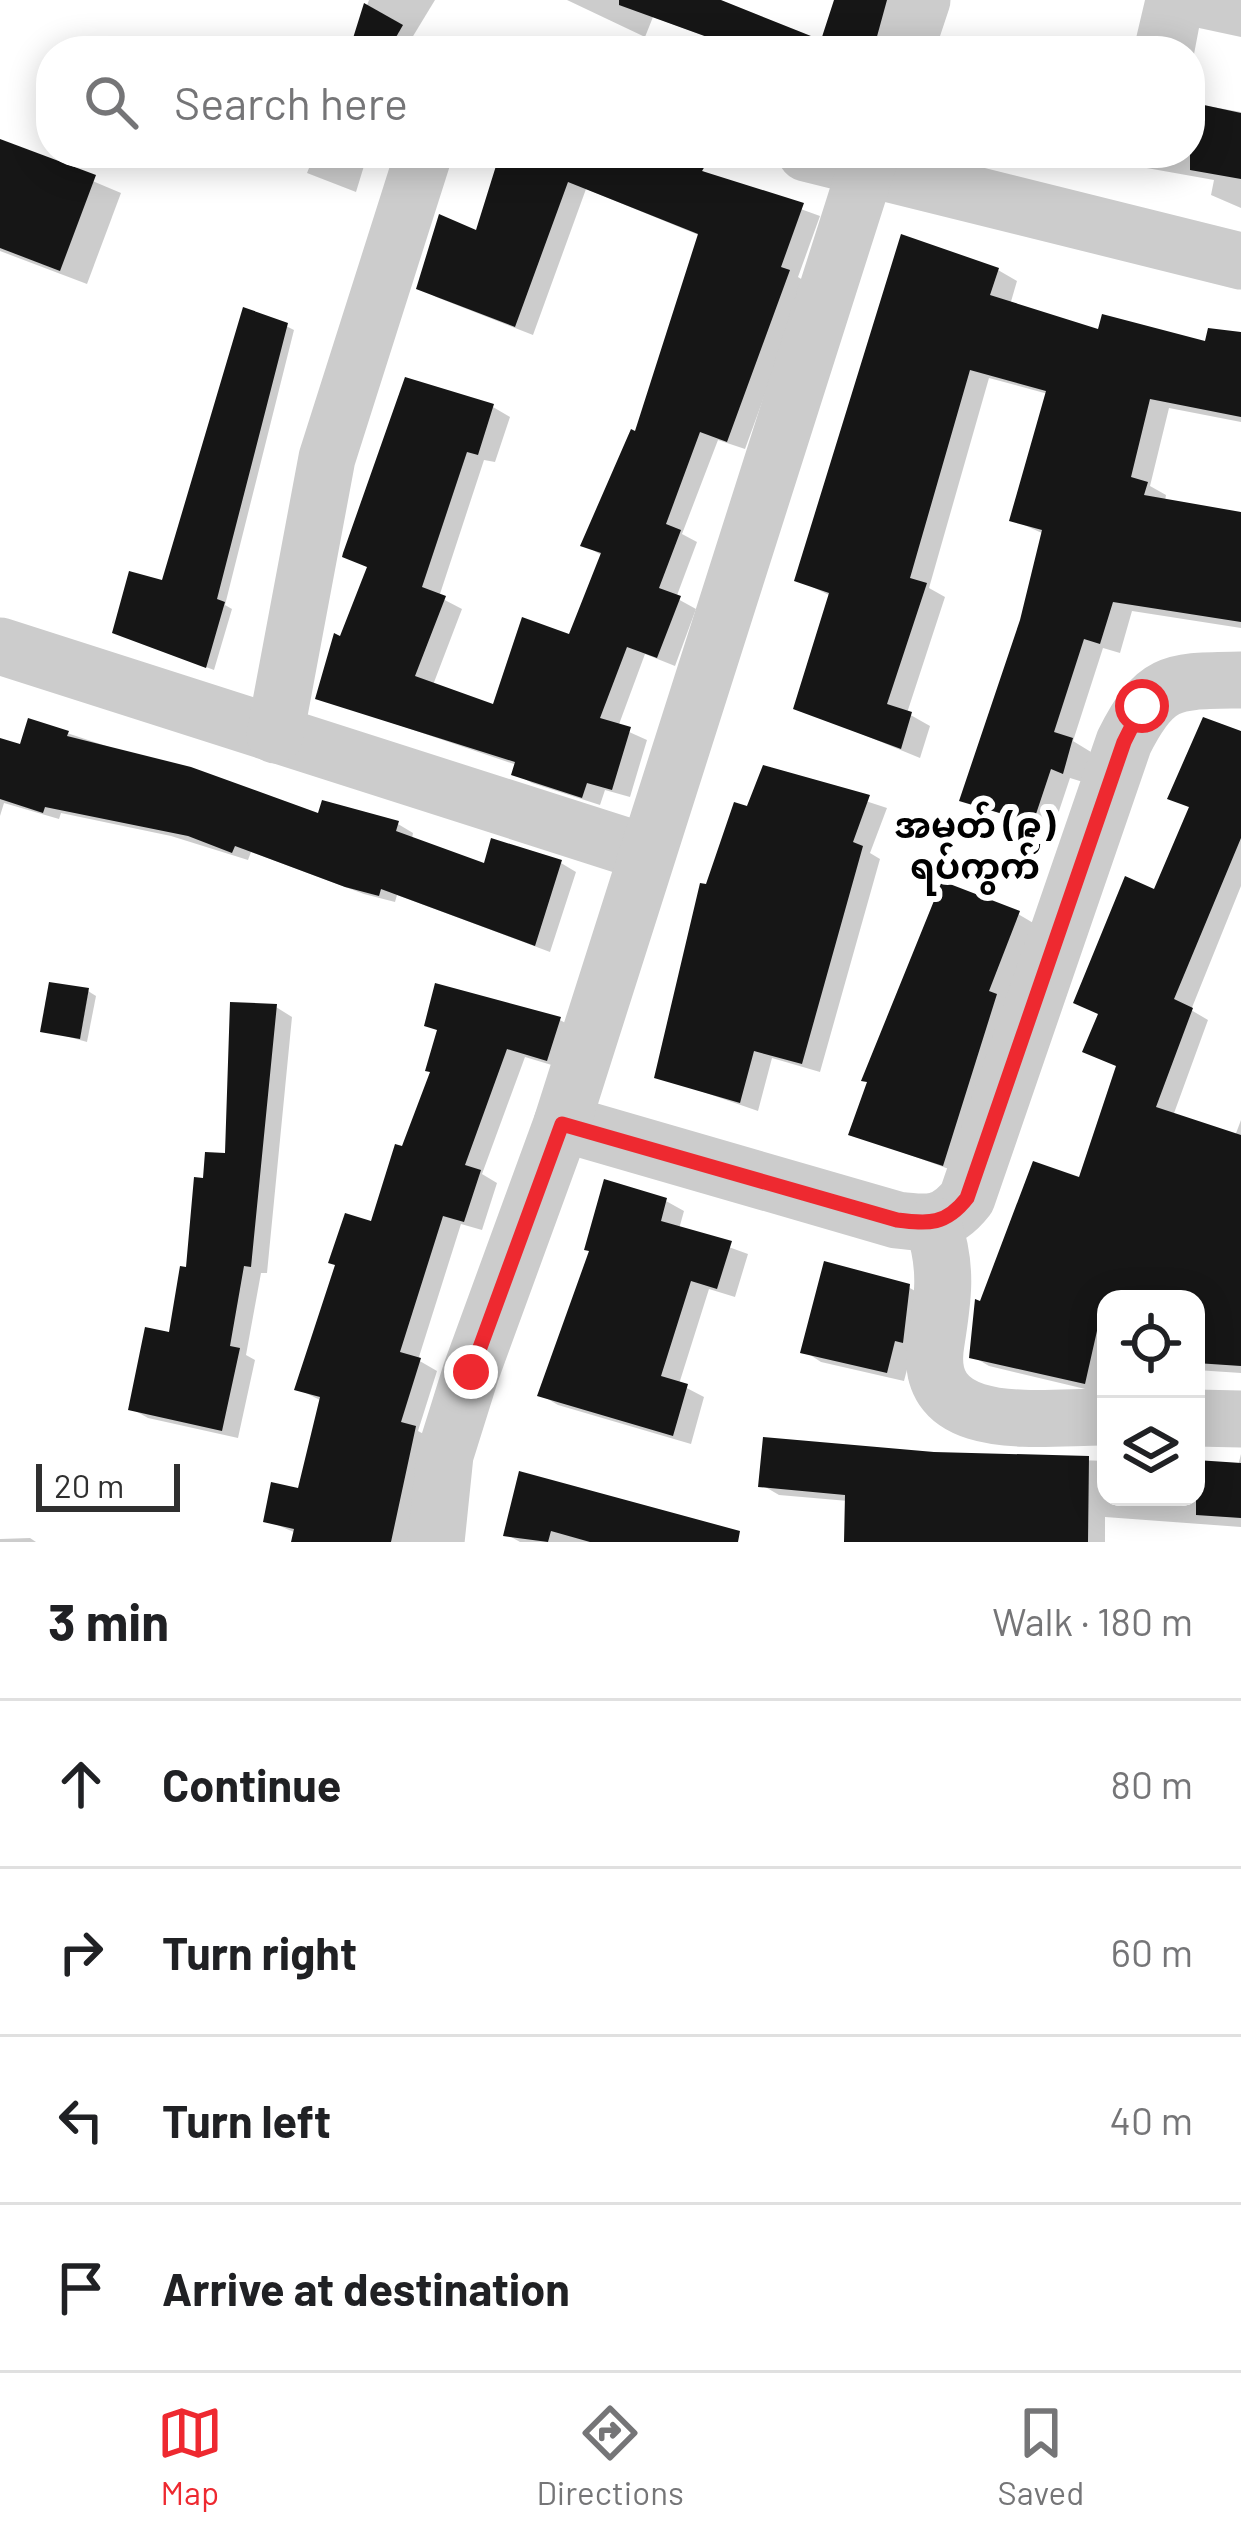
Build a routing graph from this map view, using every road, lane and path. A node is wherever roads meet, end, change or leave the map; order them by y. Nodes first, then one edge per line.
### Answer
1 (922, 0) edge
2 (910, 36) edge
3 (419, 168) edge
4 (866, 168) edge
5 (891, 168) edge
6 (1241, 261) edge
7 (0, 646) edge
8 (1241, 680) edge
9 (275, 734) junction
10 (647, 853) junction
11 (562, 1124) junction
12 (933, 1225) junction
13 (1097, 1417) edge
14 (1205, 1418) edge
15 (1241, 1419) edge
16 (436, 1542) edge

1 - 2 street
3 - 9 street
4 - 10 street
5 - 6 street
7 - 9 street
8 - 12 street
9 - 10 street
10 - 11 street
11 - 12 street
11 - 16 street
12 - 13 street
14 - 15 street

